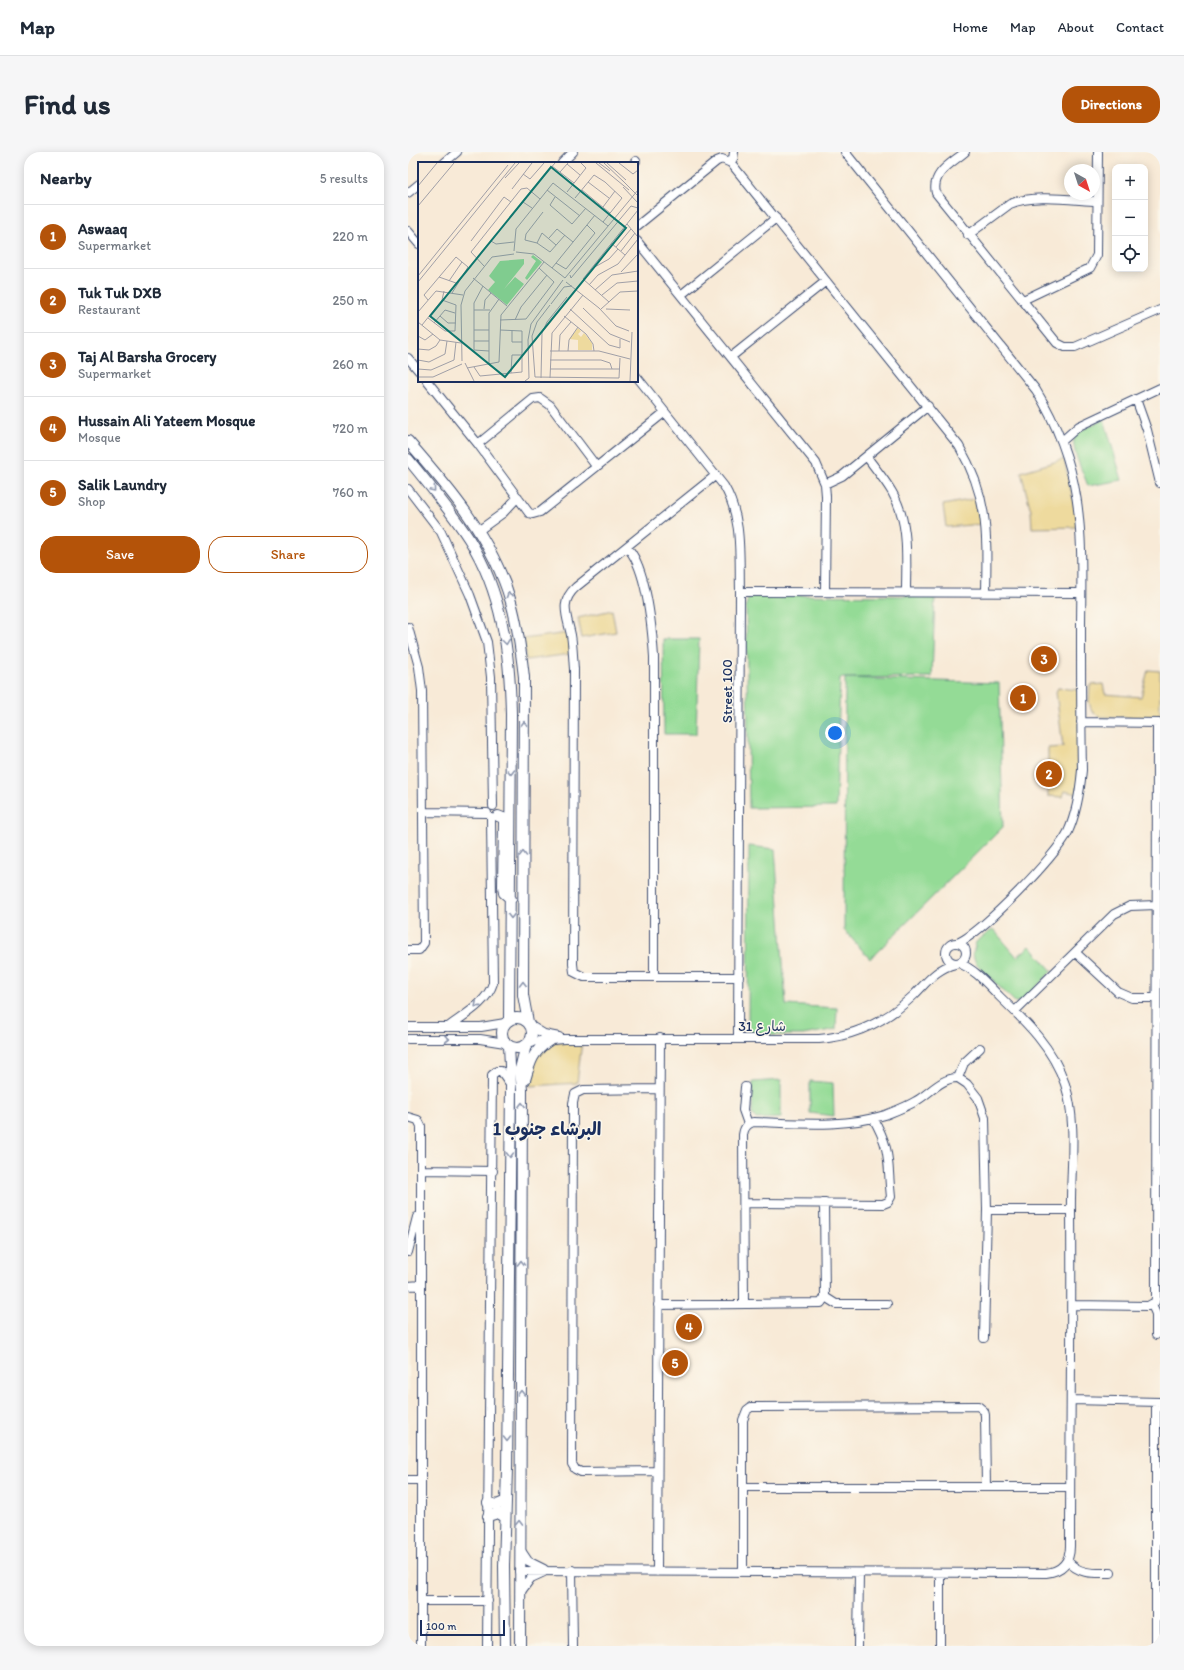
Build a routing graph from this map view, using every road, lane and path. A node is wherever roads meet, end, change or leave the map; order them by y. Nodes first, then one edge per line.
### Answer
1 (457, 152) edge
2 (734, 152) edge
3 (845, 152) edge
4 (855, 152) edge
5 (965, 152) edge
6 (1098, 152) edge
7 (724, 157) edge
8 (851, 160) junction
9 (445, 162) edge
10 (1098, 164) edge
11 (418, 185) edge
12 (408, 193) edge
13 (1064, 199) edge
14 (1097, 200) edge
15 (776, 218) junction
16 (638, 225) edge
17 (408, 231) edge
18 (968, 235) junction
19 (638, 242) edge
20 (418, 243) edge
21 (826, 281) junction
22 (681, 295) junction
23 (1023, 300) junction
24 (1160, 310) edge
25 (731, 357) junction
26 (408, 358) edge
27 (418, 368) edge
28 (638, 378) edge
29 (428, 382) edge
30 (1160, 388) edge
31 (1136, 399) junction
32 (928, 406) junction
33 (665, 412) junction
34 (1056, 426) junction
35 (1079, 426) junction
36 (408, 441) edge
37 (1062, 441) junction
38 (478, 444) junction
39 (867, 457) junction
40 (408, 459) edge
41 (596, 466) junction
42 (716, 475) junction
43 (1160, 480) edge
44 (825, 484) junction
45 (1160, 484) edge
46 (408, 489) edge
47 (518, 497) junction
48 (478, 531) junction
49 (626, 547) junction
50 (740, 592) junction
51 (825, 592) junction
52 (986, 592) junction
53 (906, 593) junction
54 (1081, 593) junction
55 (408, 628) edge
56 (1081, 722) junction
57 (1158, 723) edge
58 (424, 812) junction
59 (492, 813) junction
60 (511, 899) junction
61 (1156, 905) junction
62 (976, 932) junction
63 (957, 943) junction
64 (408, 950) edge
65 (1076, 953) junction
66 (946, 954) junction
67 (966, 954) junction
68 (957, 963) junction
69 (938, 971) junction
70 (976, 972) junction
71 (654, 977) junction
72 (739, 977) junction
73 (1156, 998) junction
74 (1015, 1012) junction
75 (507, 1022) junction
76 (529, 1024) junction
77 (408, 1027) edge
78 (448, 1027) junction
79 (660, 1038) junction
80 (738, 1038) junction
81 (408, 1039) edge
82 (564, 1039) junction
83 (550, 1040) junction
84 (507, 1044) junction
85 (528, 1044) junction
86 (980, 1048) dead end
87 (958, 1078) junction
88 (511, 1085) junction
89 (744, 1088) dead end
90 (658, 1089) junction
91 (522, 1090) junction
92 (408, 1117) edge
93 (873, 1118) junction
94 (748, 1124) junction
95 (1159, 1131) edge
96 (422, 1170) junction
97 (493, 1171) junction
98 (744, 1203) junction
99 (824, 1203) junction
100 (420, 1205) junction
101 (986, 1210) junction
102 (1071, 1210) junction
103 (408, 1252) edge
104 (420, 1285) junction
105 (408, 1286) edge
106 (825, 1297) junction
107 (508, 1299) junction
108 (744, 1304) junction
109 (887, 1304) dead end
110 (658, 1305) junction
111 (1072, 1305) junction
112 (1152, 1305) junction
113 (1156, 1335) dead end
114 (984, 1338) dead end
115 (521, 1340) junction
116 (1071, 1400) junction
117 (1158, 1402) edge
118 (656, 1471) junction
119 (408, 1480) edge
120 (420, 1480) junction
121 (743, 1487) junction
122 (986, 1487) junction
123 (1070, 1487) junction
124 (506, 1501) junction
125 (488, 1503) junction
126 (488, 1516) junction
127 (505, 1517) junction
128 (519, 1546) junction
129 (1068, 1560) junction
130 (548, 1570) junction
131 (572, 1570) junction
132 (519, 1571) junction
133 (656, 1572) junction
134 (743, 1572) junction
135 (859, 1573) junction
136 (940, 1573) junction
137 (1111, 1573) dead end
138 (519, 1596) junction
139 (488, 1601) junction
140 (421, 1602) junction
141 (505, 1628) junction
142 (421, 1646) edge
143 (487, 1646) edge
144 (505, 1646) edge
145 (520, 1646) edge
146 (573, 1646) edge
147 (858, 1646) edge
148 (940, 1646) edge
149 (1156, 1646) edge

1 - 9 street
2 - 7 street
3 - 8 street
4 - 8 street
5 - 18 street
6 - 10 street
7 - 15 street
7 - 16 street
8 - 34 street
11 - 12 street
13 - 18 street
14 - 23 street
15 - 21 street
15 - 22 street
17 - 20 street
18 - 23 street
19 - 22 street
21 - 25 street
21 - 32 street
22 - 25 street
23 - 24 street
25 - 44 street
26 - 27 street
28 - 33 street, Street 100
29 - 38 street
30 - 31 street
31 - 35 street
31 - 43 street
32 - 39 street
32 - 52 street
33 - 41 street
33 - 42 street, Street 100
34 - 35 street
34 - 37 street
35 - 37 street
36 - 48 main road
37 - 54 street
38 - 41 street
38 - 47 street
39 - 44 street
39 - 53 street
40 -> 60 main road
41 - 47 street
42 - 49 street
42 - 50 street, Street 100
43 - 45 street
44 - 51 street
46 - 59 street
47 - 48 street
76 -> 48 main road
49 - 71 street
49 - 71 street
50 - 51 street
50 - 72 street, Street 100
51 - 53 street
52 - 53 street
52 - 54 street
54 - 56 street
55 - 58 street
56 - 57 street
56 - 62 street
57 - 61 street
58 - 59 street
58 - 64 street
59 - 60 main road
59 -> 78 street
60 -> 75 main road
61 - 65 street
61 - 73 street
62 - 63 street
62 - 67 street
63 - 66 street
63 - 67 street
65 - 73 street
65 - 74 street
66 - 68 street
66 - 69 street, شارع 31
67 - 68 street
67 - 70 street
68 - 69 street, شارع 31
68 - 70 street
69 - 80 street, شارع 31
70 - 74 street
71 - 72 street
72 - 80 street, Street 100
73 - 95 street
74 - 102 street
75 - 76 main road
75 - 78 street
75 - 84 main road
76 - 82 street, شارع 31
76 - 85 main road
77 - 78 street
79 - 80 street, شارع 31
79 - 82 street, شارع 31
79 - 90 street
81 -> 84 street
82 - 83 street, شارع 31
83 - 85 street, شارع 31
83 - 91 main road
84 - 85 main road
84 - 88 main road
85 - 91 main road
86 - 87 street
87 - 93 street
87 - 101 street
88 - 97 street
88 -> 107 main road
89 - 94 street
90 - 110 street
90 - 118 street
115 -> 91 main road
92 - 96 street
93 - 94 street
93 - 99 street
94 - 98 street
95 - 112 street
96 - 97 street
96 - 100 street
97 - 125 street
98 - 99 street
98 - 108 street
99 - 106 street
100 - 103 street
100 - 104 street
101 - 102 street
101 - 114 street
102 - 111 street
104 - 105 street
104 - 120 street
106 - 108 street
106 - 109 street
107 - 115 main road
107 -> 124 main road
108 - 110 street
110 - 118 street
111 - 112 street
111 - 116 street
112 - 113 street
128 -> 115 main road
116 - 117 street
116 - 123 street
117 - 149 street
118 - 133 street
119 - 120 street
120 - 140 street
121 - 122 street
121 - 122 street
121 - 134 street
122 - 123 street
123 - 129 street
124 - 125 main road
124 - 127 main road
125 - 126 street
126 - 127 main road
126 - 139 street
127 - 141 main road
128 - 130 street
128 - 132 main road
129 - 136 street
129 - 137 street
130 - 131 street
130 - 132 street
130 - 138 street
131 - 133 street
131 - 146 street
132 - 138 main road
132 - 141 main road
133 - 134 street
134 - 135 street
135 - 136 street
135 - 147 street
136 - 148 street
138 - 145 main road
139 - 140 street
139 - 143 street
140 - 142 street
141 - 144 main road

